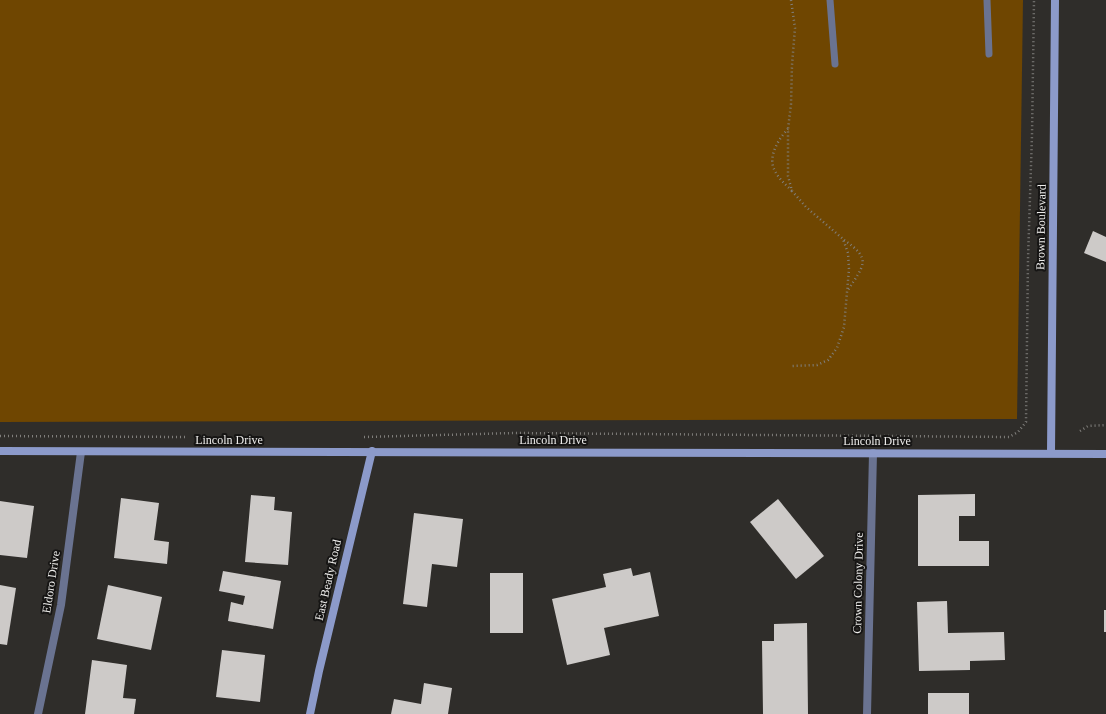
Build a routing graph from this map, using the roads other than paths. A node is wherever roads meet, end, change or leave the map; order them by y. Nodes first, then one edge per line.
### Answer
1 (830, 0) edge
2 (987, 0) edge
3 (1054, 0) edge
4 (990, 54) dead end
5 (835, 64) dead end
6 (0, 451) edge
7 (372, 451) junction
8 (81, 452) junction
9 (873, 453) junction
10 (1051, 454) junction
11 (1106, 454) edge
12 (38, 714) edge
13 (310, 714) edge
14 (867, 714) edge

1 - 5 lane
2 - 4 lane
3 - 10 street, Brown Boulevard
6 - 8 street, Lincoln Drive
7 - 8 street, Lincoln Drive
7 - 9 street, Lincoln Drive
7 - 13 street, East Beady Road
8 - 12 street, Eldoro Drive
9 - 10 street, Lincoln Drive
9 - 14 street, Crown Colony Drive
10 - 11 street, Lincoln Drive

